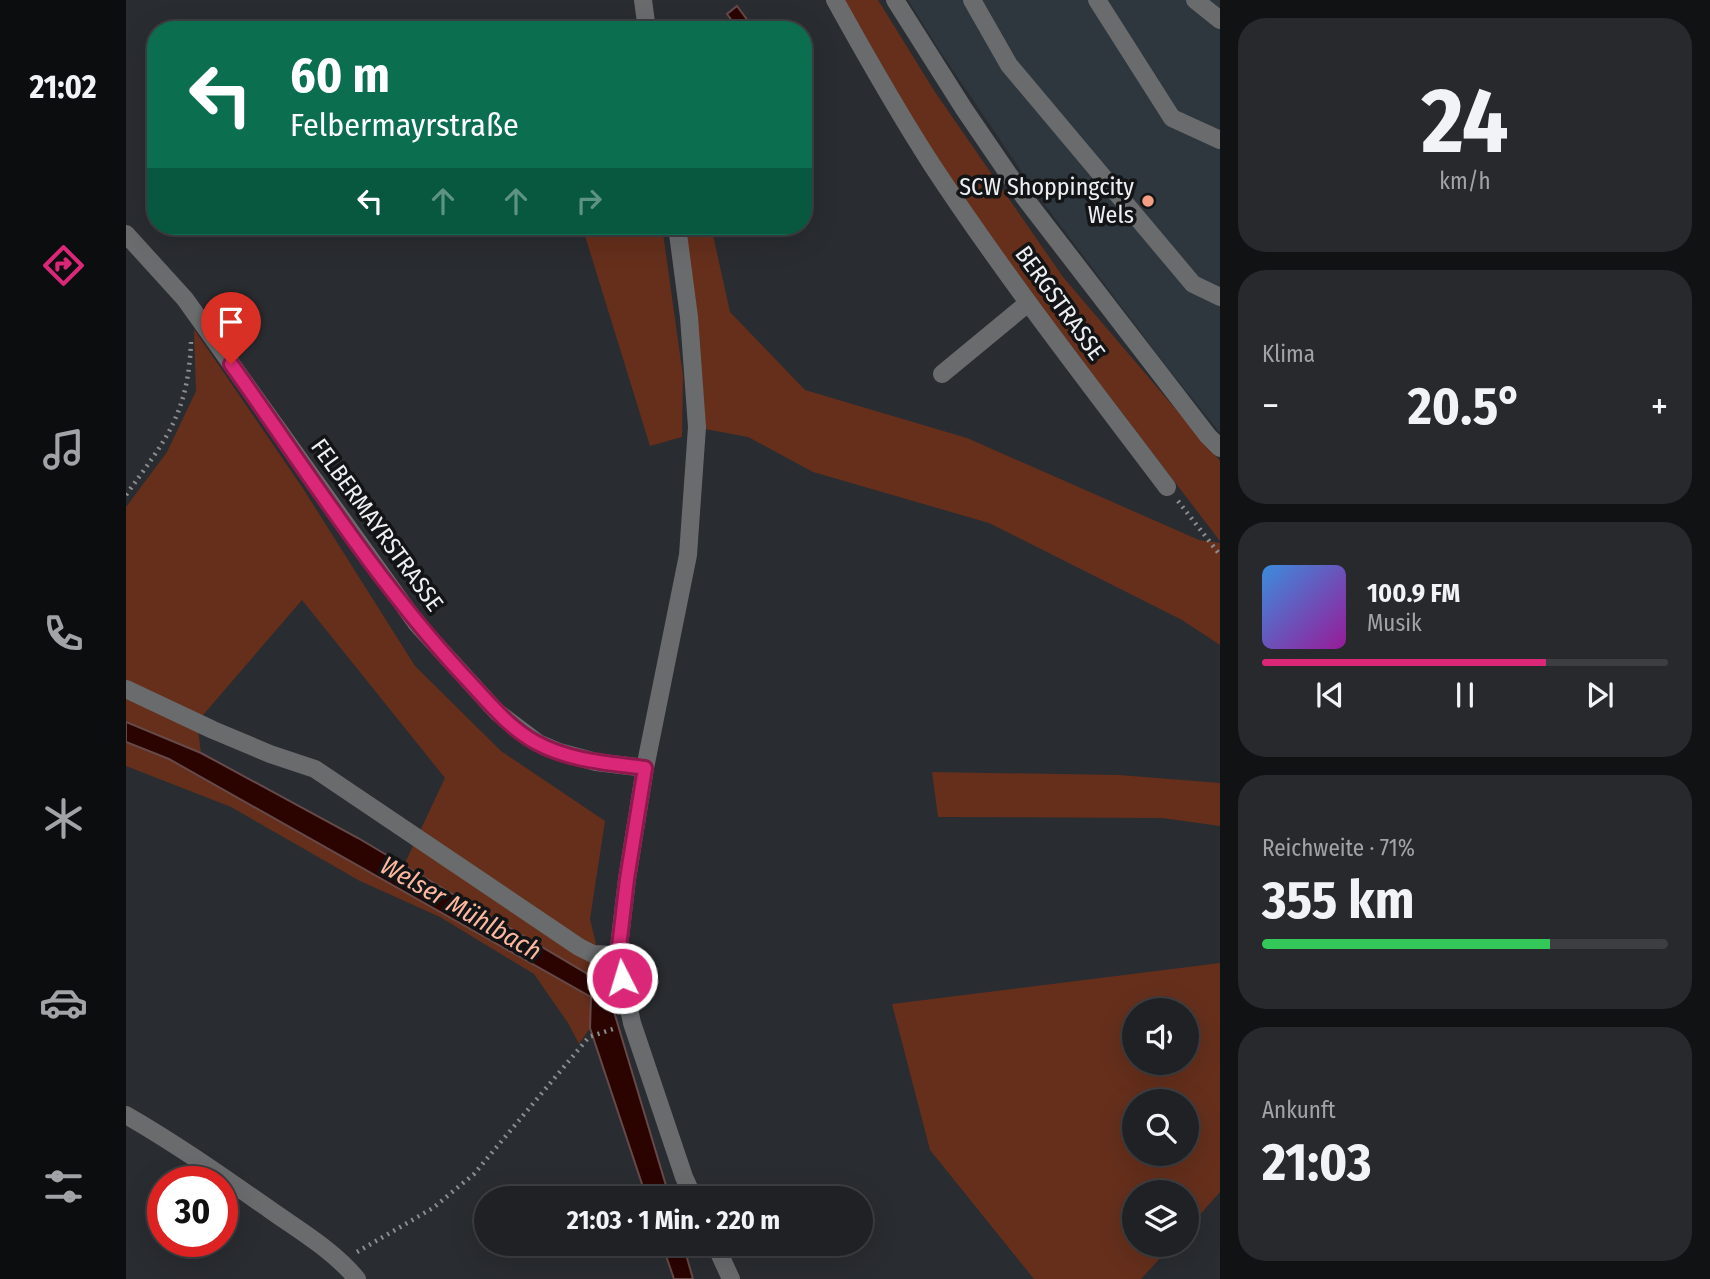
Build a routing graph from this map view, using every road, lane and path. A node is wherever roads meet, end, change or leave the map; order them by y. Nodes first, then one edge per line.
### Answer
1 (643, 0) edge
2 (835, 0) edge
3 (895, 0) edge
4 (972, 0) edge
5 (1097, 0) edge
6 (1195, 0) edge
7 (1220, 20) edge
8 (646, 21) edge
9 (1220, 140) edge
10 (126, 234) edge
11 (678, 235) edge
12 (1220, 297) edge
13 (186, 299) junction
14 (1028, 303) junction
15 (942, 374) dead end
16 (1220, 448) edge
17 (1167, 487) joint
18 (126, 495) edge
19 (1220, 555) edge
20 (126, 689) edge
21 (645, 768) junction
22 (618, 956) junction
23 (589, 1037) dead end
24 (126, 1115) edge
25 (688, 1186) edge
26 (720, 1256) edge
27 (341, 1260) junction
28 (357, 1279) edge
29 (731, 1279) edge

1 - 8 street
2 - 14 street, BERGSTRASSE
3 - 16 street
4 - 12 street
5 - 9 street
6 - 7 street
10 - 13 street, FELBERMAYRSTRASSE
11 - 21 street
13 - 18 path
13 - 21 street, FELBERMAYRSTRASSE
14 - 15 street
14 - 17 street, BERGSTRASSE
17 - 19 path
20 - 22 street
21 - 22 street
22 - 25 street
23 - 27 path
24 - 27 street
26 - 29 street
27 - 28 street

